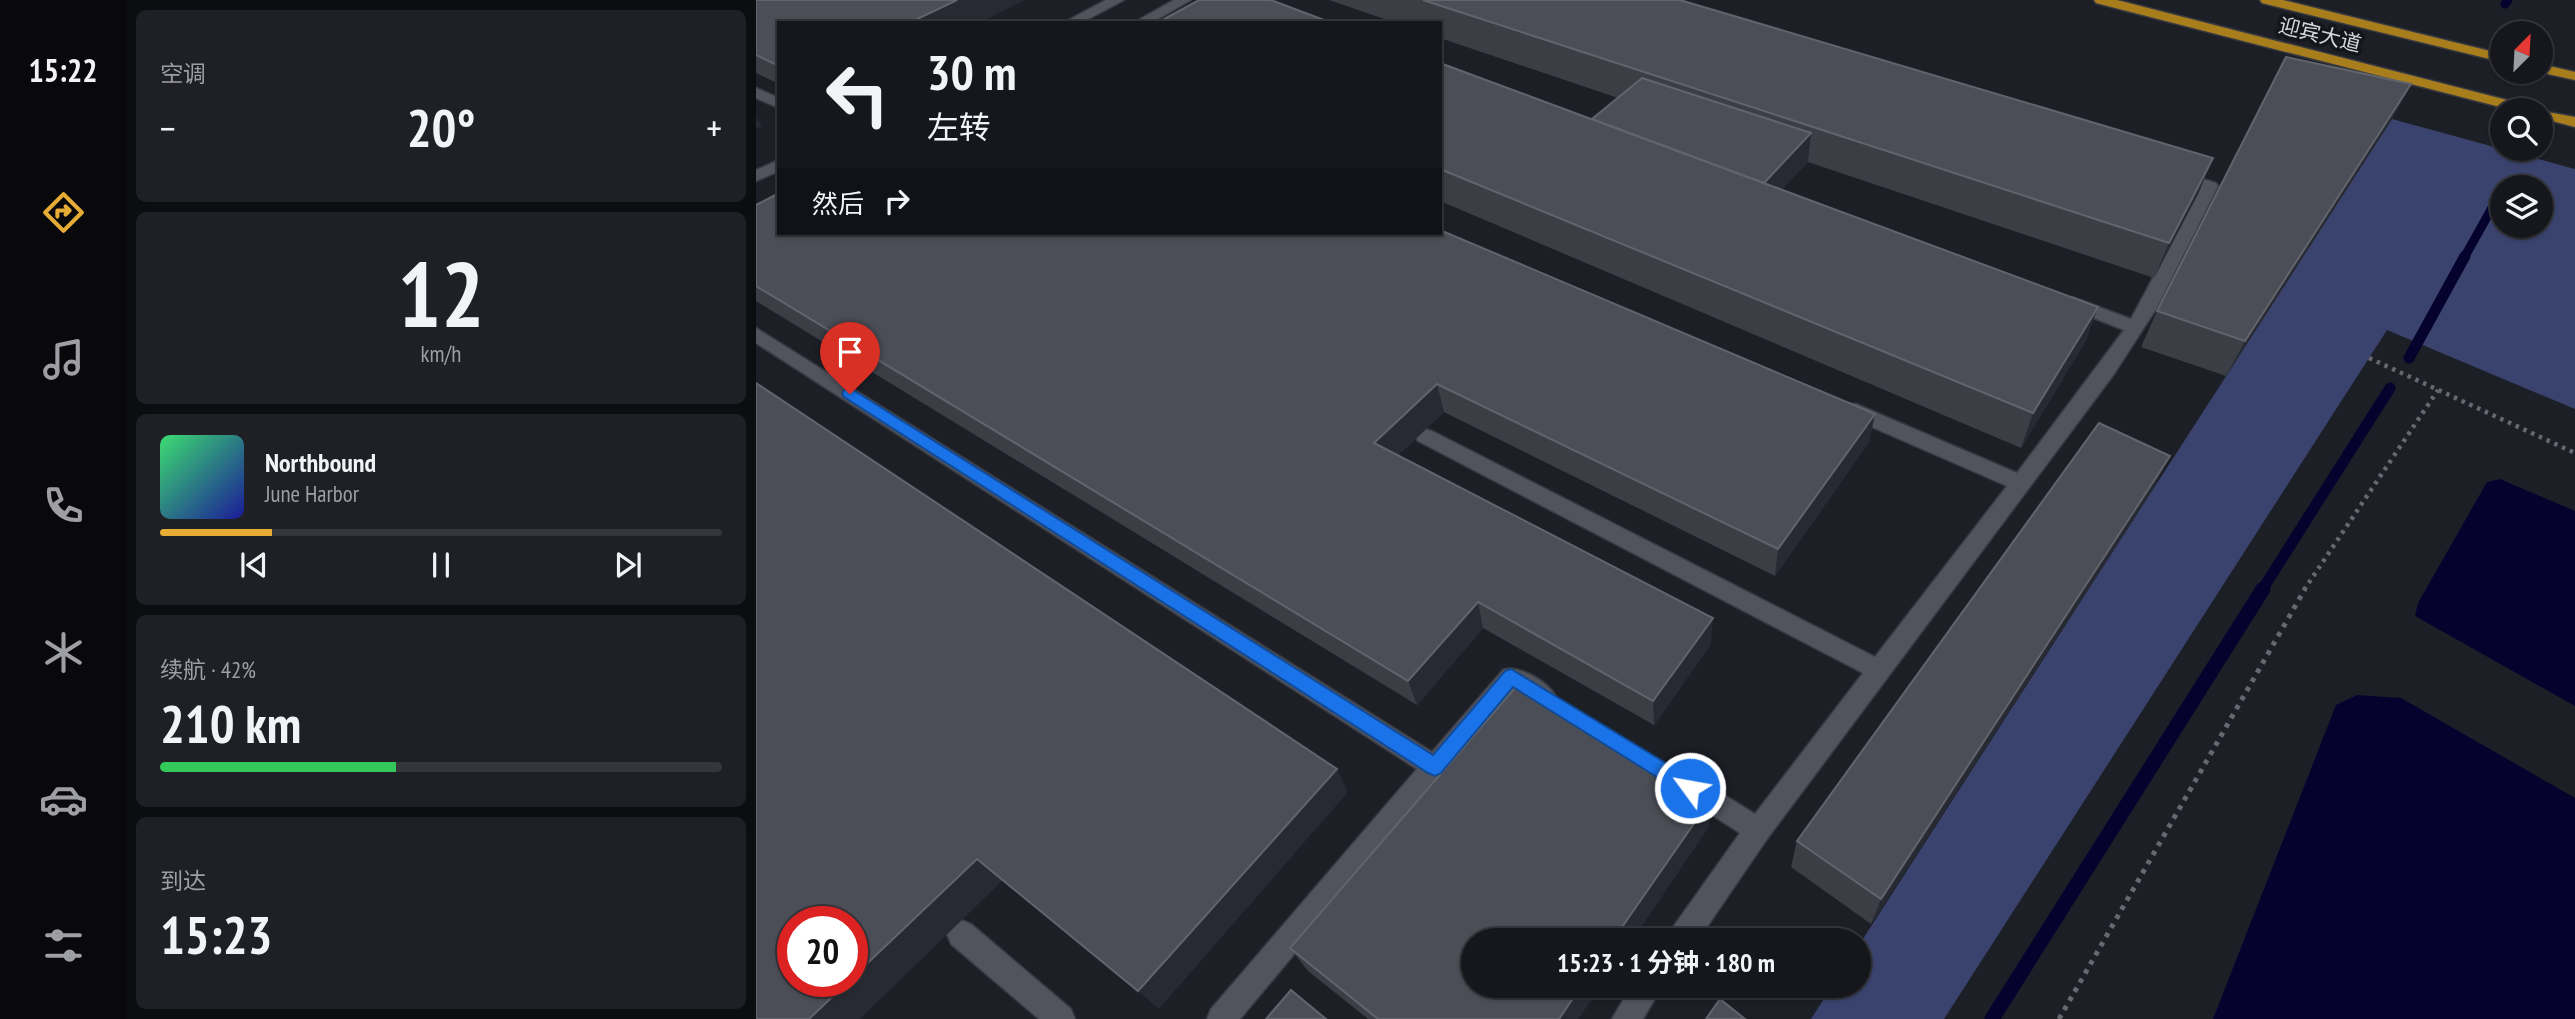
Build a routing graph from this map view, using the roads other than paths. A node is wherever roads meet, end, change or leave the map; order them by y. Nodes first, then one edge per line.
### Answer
1 (1117, 0) edge
2 (1184, 0) edge
3 (2101, 0) edge
4 (2267, 0) edge
5 (1074, 21) edge
6 (1144, 21) edge
7 (2490, 55) edge
8 (2553, 71) edge
9 (2575, 76) edge
10 (756, 92) edge
11 (2490, 100) edge
12 (777, 103) edge
13 (2553, 116) edge
14 (2575, 122) edge
15 (777, 166) edge
16 (2157, 170) edge
17 (756, 176) edge
18 (2057, 298) edge
19 (2135, 327) junction
20 (756, 334) edge
21 (1832, 401) edge
22 (1425, 436) dead end
23 (2021, 483) junction
24 (1879, 670) junction
25 (1570, 713) edge
26 (1435, 767) junction
27 (1664, 771) edge
28 (1758, 830) junction
29 (1689, 928) edge
30 (961, 933) dead end
31 (1640, 998) edge
32 (1058, 1018) edge
33 (1221, 1019) edge
34 (1626, 1019) edge

1 - 5 lane
2 - 6 lane
3 - 11 highway, 迎宾大道
4 - 7 highway, 迎宾大道
8 - 9 highway
10 - 12 lane
13 - 14 highway
15 - 17 lane
16 - 19 lane
18 - 19 lane
19 - 23 lane
20 - 26 lane
21 - 23 lane
22 - 24 lane
23 - 24 lane
24 - 28 lane
25 - 26 lane
26 - 33 lane
27 - 28 lane
28 - 29 lane
30 - 32 lane
31 - 34 lane

